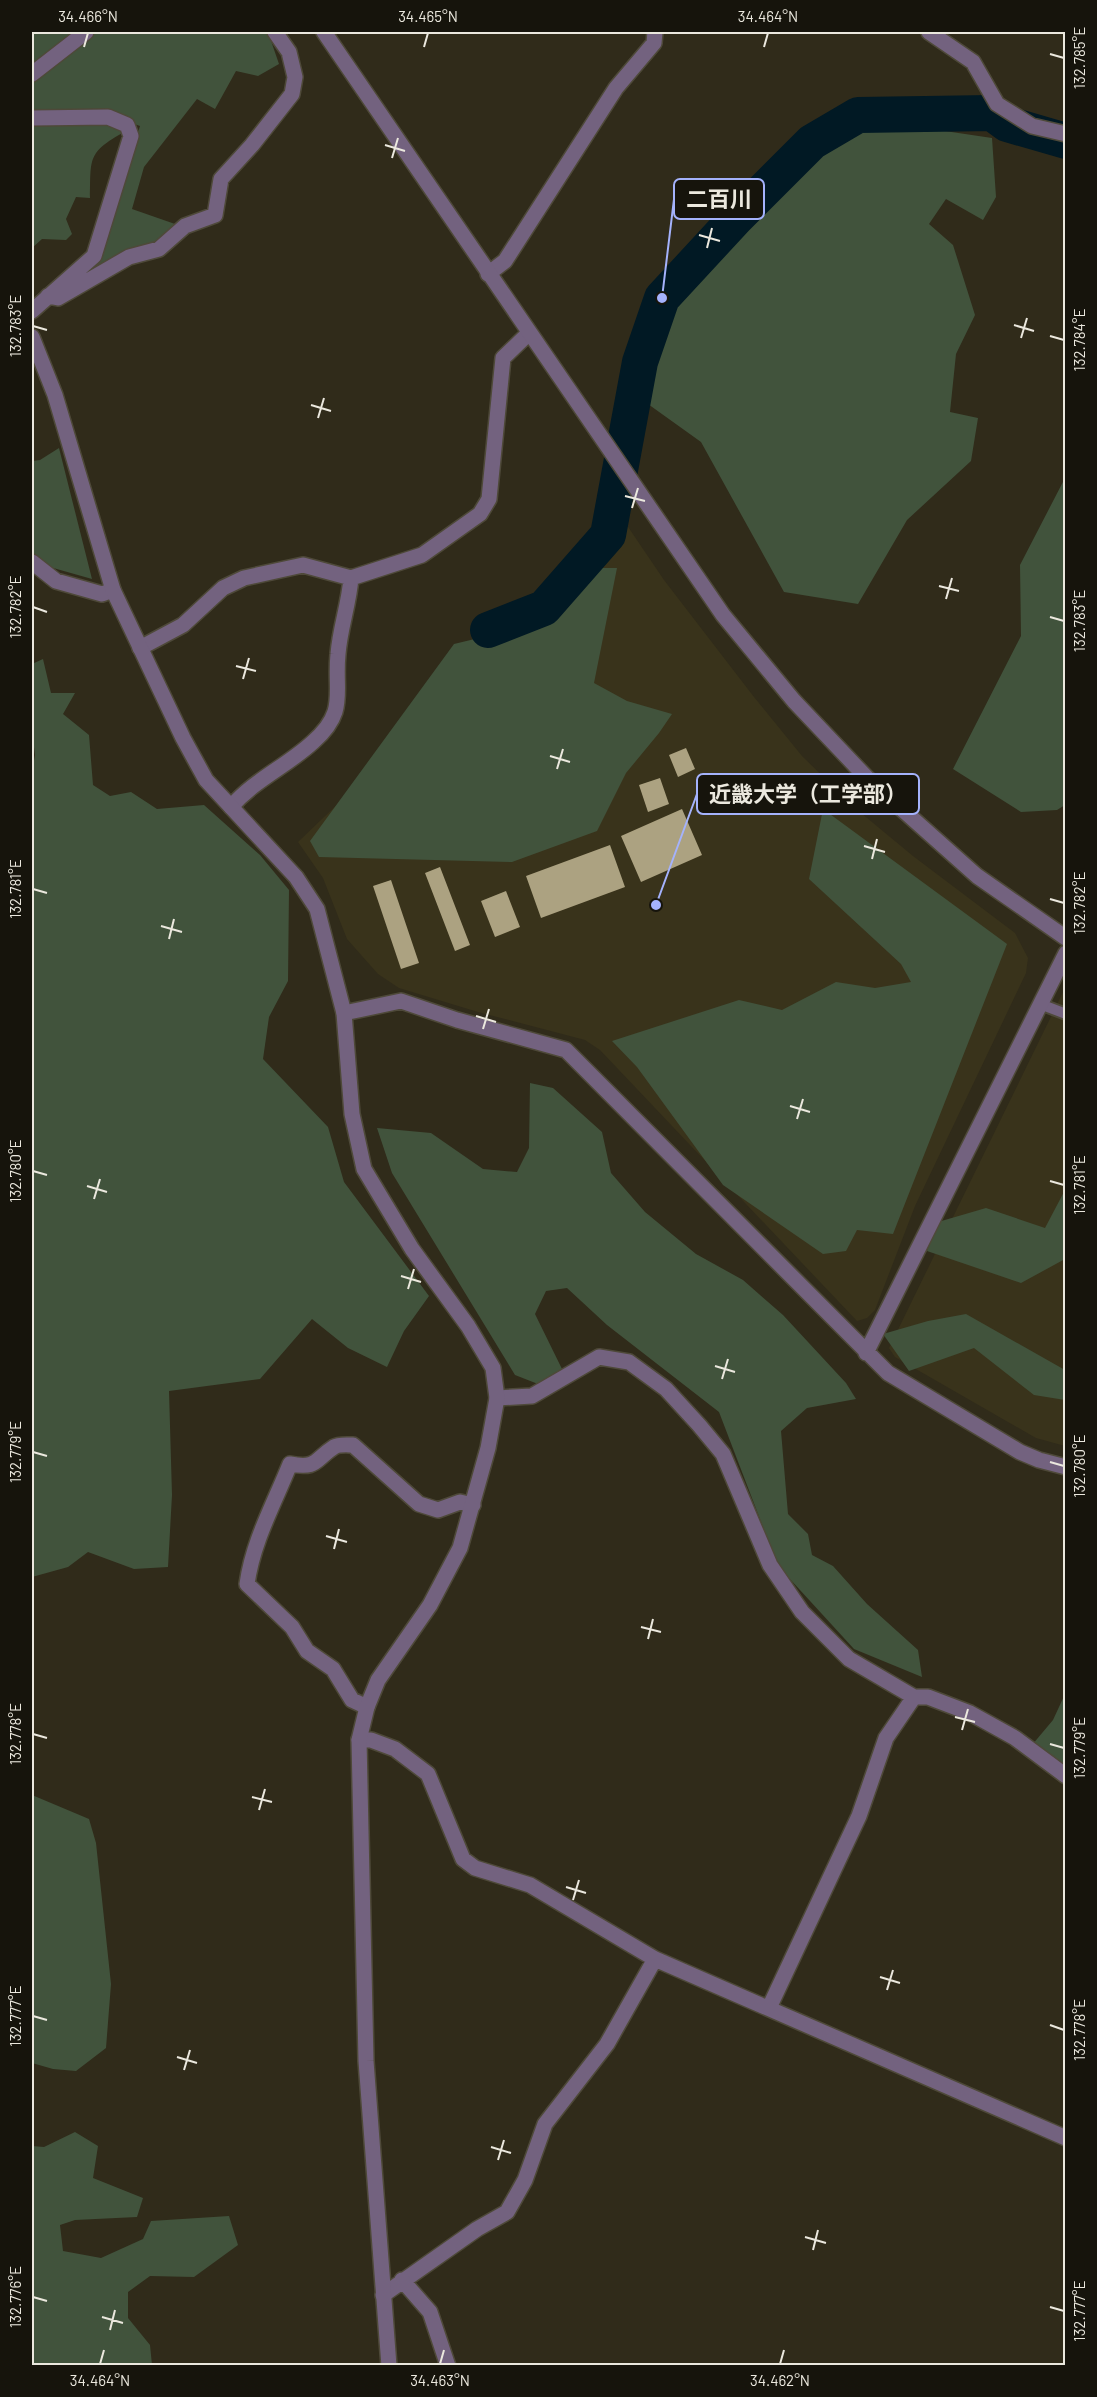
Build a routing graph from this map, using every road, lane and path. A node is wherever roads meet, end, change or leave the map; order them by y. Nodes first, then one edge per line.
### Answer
1 (86, 32) edge
2 (275, 32) edge
3 (324, 32) edge
4 (655, 32) edge
5 (929, 32) edge
6 (32, 74) edge
7 (32, 118) edge
8 (1065, 134) edge
9 (488, 274) junction
10 (48, 296) junction
11 (32, 311) edge
12 (529, 333) junction
13 (32, 336) edge
14 (32, 562) edge
15 (351, 578) junction
16 (113, 590) junction
17 (140, 648) junction
18 (231, 807) junction
19 (1065, 939) edge
20 (1065, 953) edge
21 (1040, 1004) junction
22 (344, 1013) junction
23 (1065, 1014) edge
24 (866, 1353) junction
25 (497, 1398) junction
26 (1065, 1467) edge
27 (473, 1505) junction
28 (914, 1696) junction
29 (366, 1707) junction
30 (359, 1740) junction
31 (1065, 1776) edge
32 (655, 1959) junction
33 (769, 2008) junction
34 (1065, 2138) edge
35 (402, 2280) junction
36 (383, 2295) junction
37 (389, 2366) edge
38 (448, 2366) edge

1 - 6 street
2 - 10 street
3 - 9 street
4 - 9 street
5 - 8 street
7 - 10 street
9 - 12 street
10 - 11 street
12 - 15 street
12 - 19 street
13 - 16 street
14 - 16 street
15 - 17 street
15 - 18 street
16 - 17 street
17 - 18 street
18 - 22 street
20 - 21 street
21 - 23 lane
21 - 24 street
22 - 24 street
22 - 25 street
24 - 26 street
25 - 27 street
25 - 28 street
27 - 29 street
27 - 29 street
28 - 31 street
28 - 33 street
29 - 30 street
30 - 32 street
30 - 36 street
32 - 33 street
32 - 35 street
33 - 34 street
35 - 36 street
35 - 38 street
36 - 37 street

